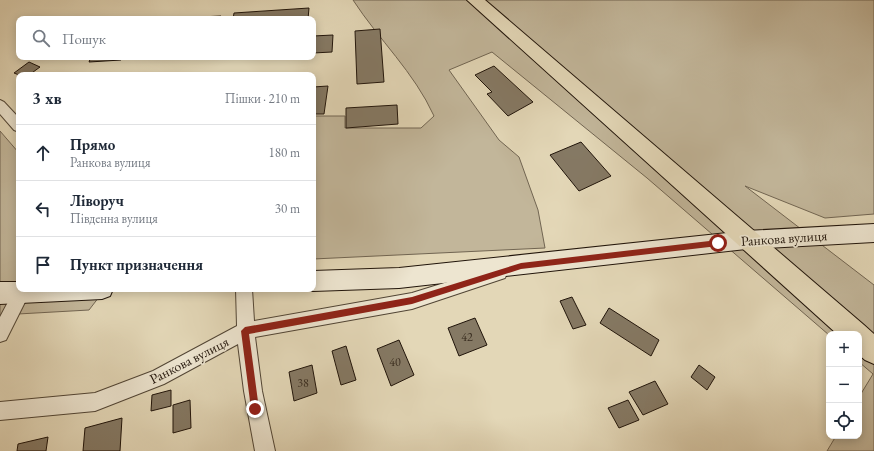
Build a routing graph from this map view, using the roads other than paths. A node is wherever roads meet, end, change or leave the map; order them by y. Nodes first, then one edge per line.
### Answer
1 (475, 0) edge
2 (0, 105) edge
3 (16, 124) edge
4 (874, 233) edge
5 (746, 240) junction
6 (521, 266) junction
7 (316, 281) edge
8 (11, 292) edge
9 (244, 292) edge
10 (245, 331) junction
11 (852, 331) edge
12 (0, 334) edge
13 (862, 341) edge
14 (874, 351) edge
15 (0, 411) edge
16 (265, 451) edge

1 - 5 highway
2 - 3 street
4 - 5 street, Ранкова вулиця
5 - 6 street, Ранкова вулиця
5 - 11 highway
6 - 7 street
6 - 10 street, Ранкова вулиця
8 - 12 street
9 - 10 street
10 - 15 street, Ранкова вулиця
10 - 16 street
13 - 14 highway

